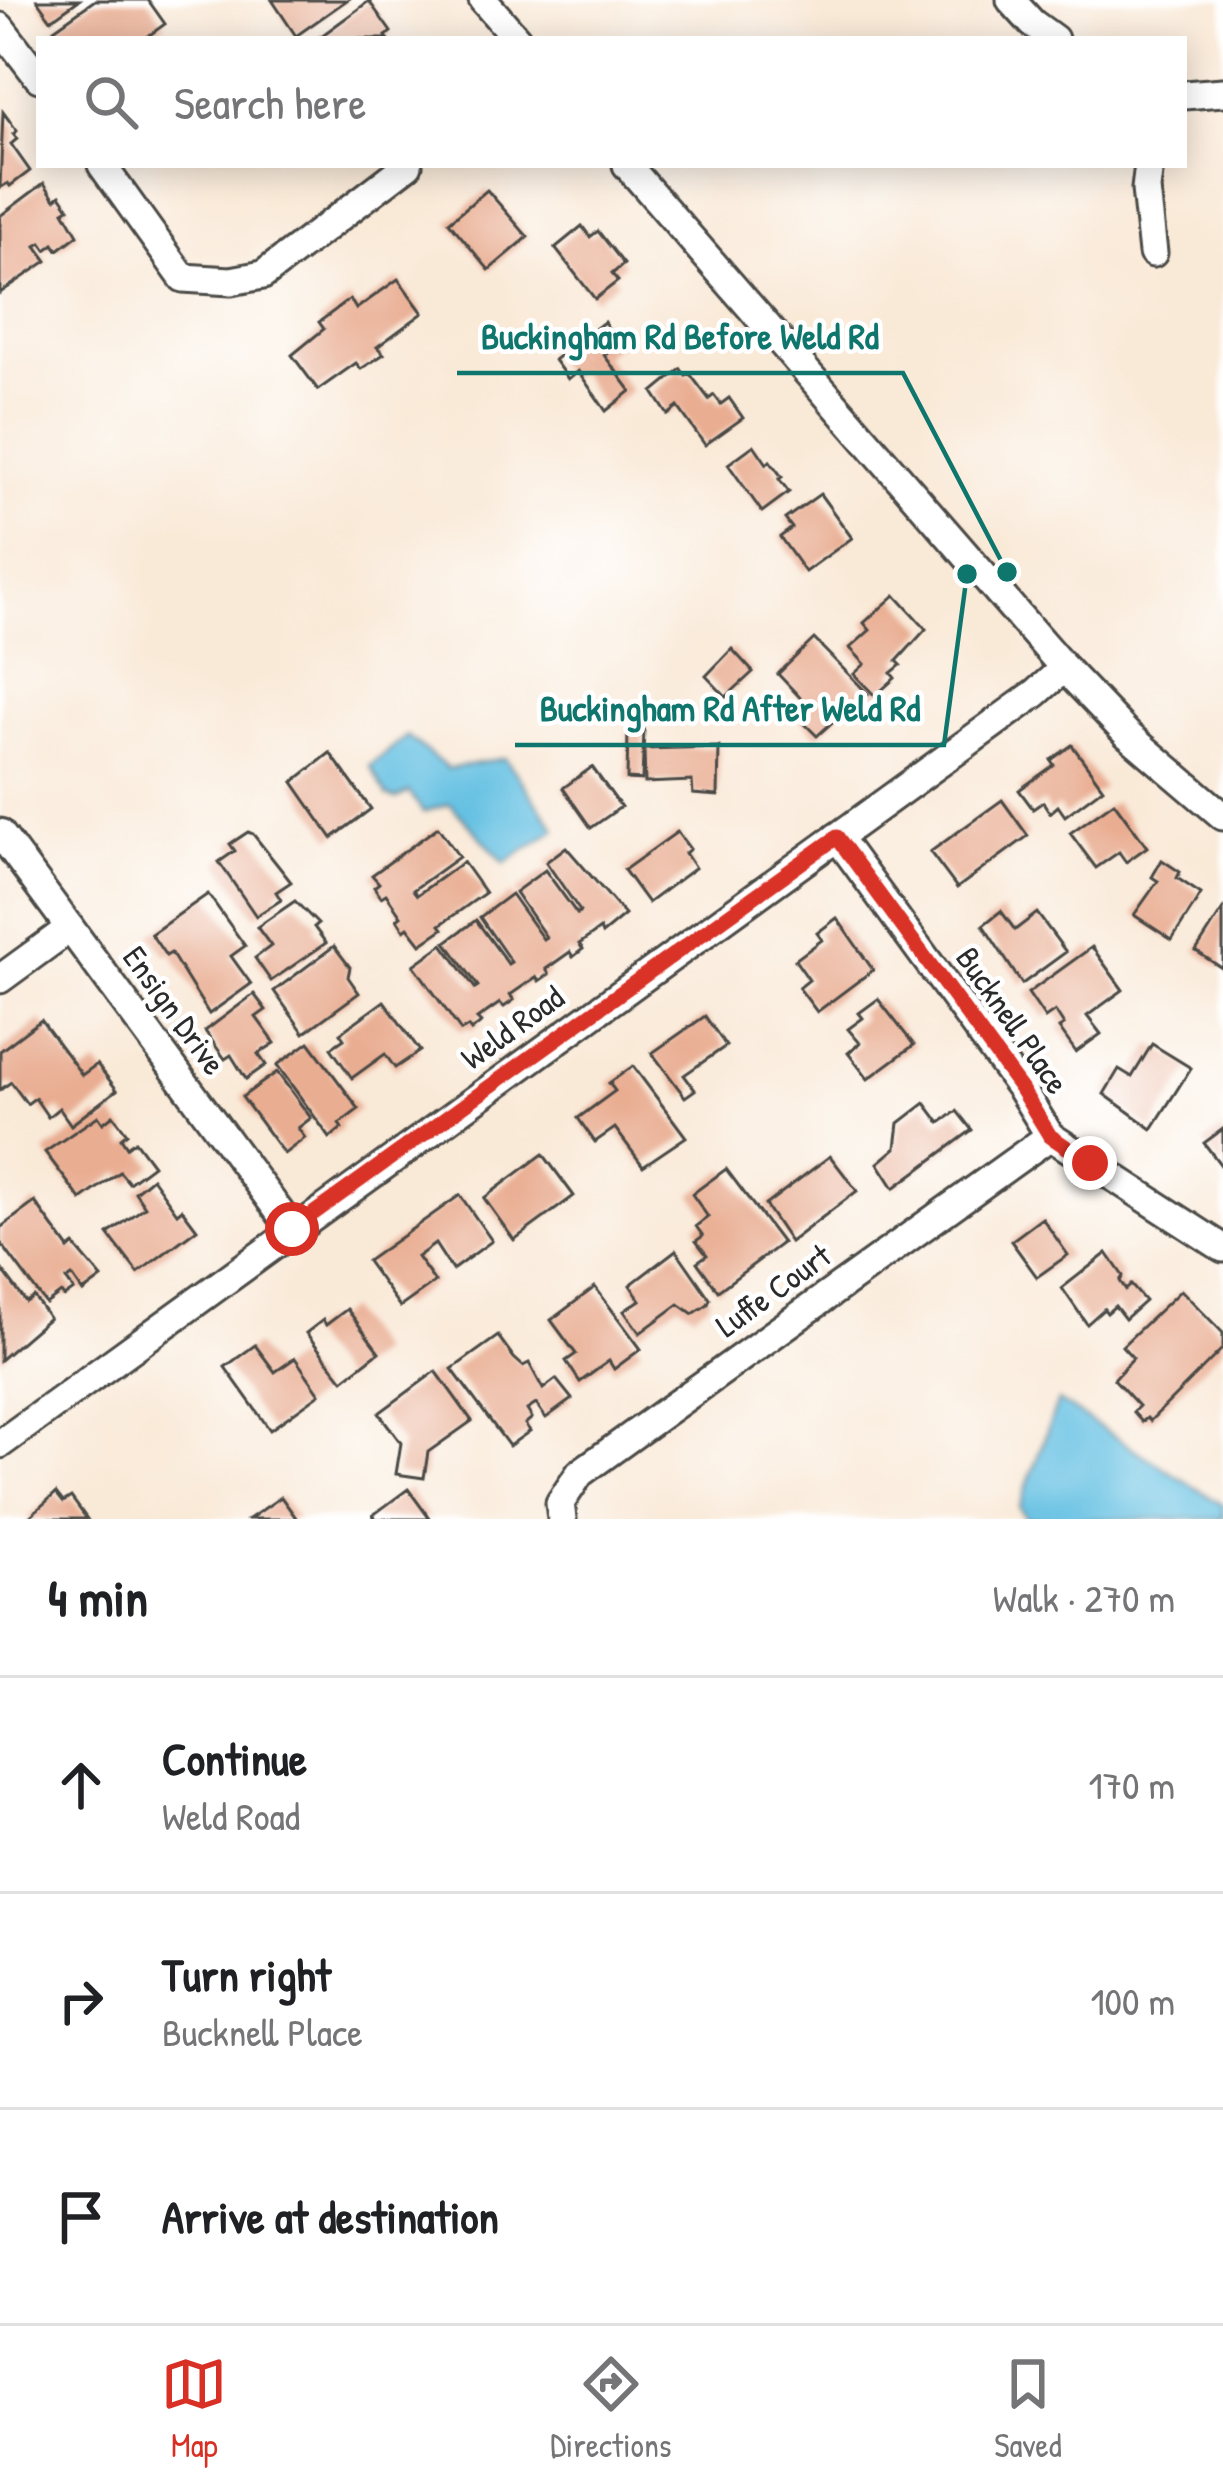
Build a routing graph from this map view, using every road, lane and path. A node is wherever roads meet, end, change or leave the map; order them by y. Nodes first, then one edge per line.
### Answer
1 (483, 0) edge
2 (1011, 0) edge
3 (0, 27) edge
4 (514, 36) edge
5 (1050, 36) edge
6 (36, 73) edge
7 (1223, 92) edge
8 (1187, 95) edge
9 (104, 168) edge
10 (404, 168) edge
11 (630, 168) edge
12 (1149, 168) edge
13 (1154, 253) dead end
14 (1064, 668) junction
15 (1223, 816) edge
16 (0, 833) edge
17 (837, 837) junction
18 (70, 928) junction
19 (0, 979) edge
20 (1050, 1136) junction
21 (292, 1229) junction
22 (1223, 1248) edge
23 (0, 1444) edge
24 (562, 1519) edge

1 - 4 street
2 - 5 street
3 - 6 street
7 - 8 street
9 - 10 street
11 - 14 street
12 - 13 street
14 - 15 street
14 - 17 street, Weld Road
16 - 18 street, Ensign Drive
17 - 20 street, Bucknell Place
17 - 21 street, Weld Road
18 - 19 street
18 - 21 street, Ensign Drive
20 - 22 street, Bucknell Place
20 - 24 street, Luffe Court
21 - 23 street, Weld Road

